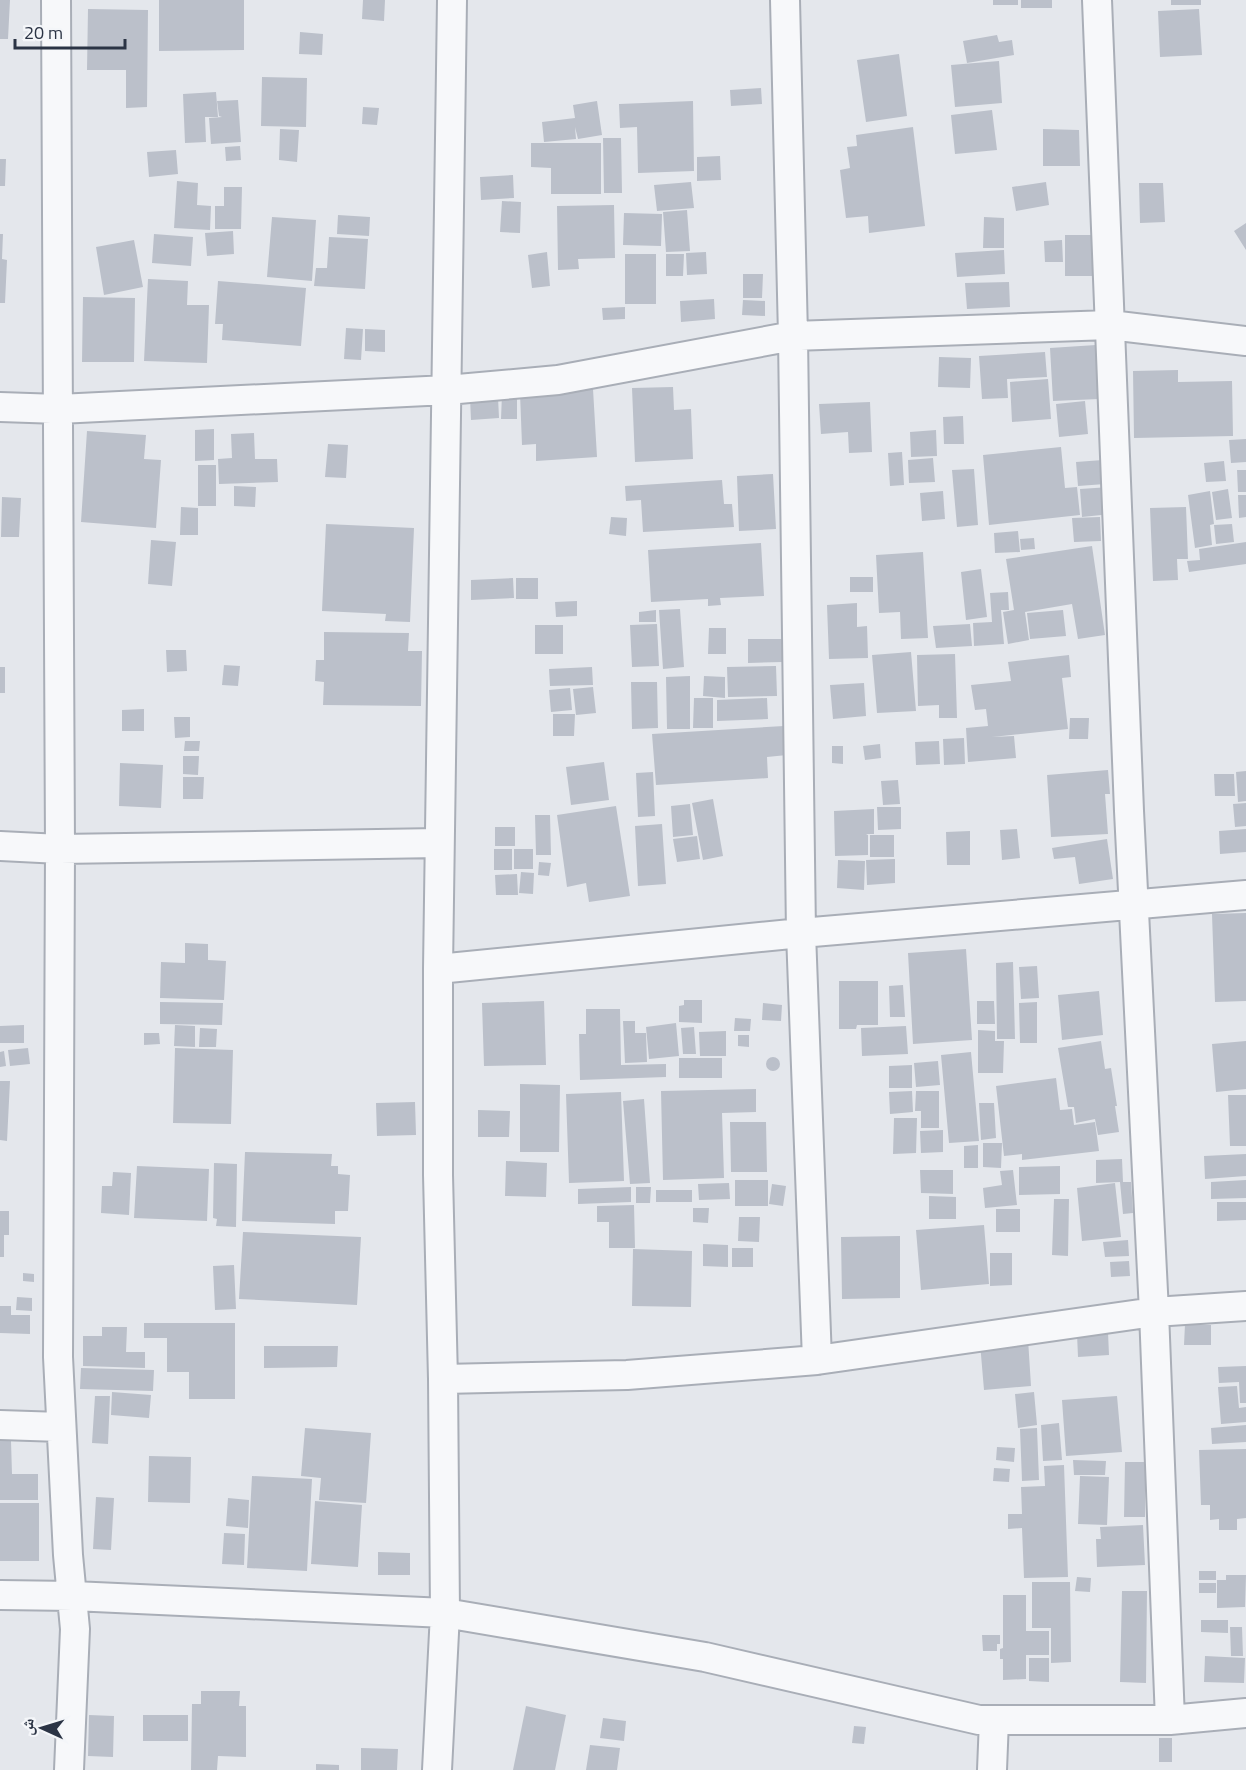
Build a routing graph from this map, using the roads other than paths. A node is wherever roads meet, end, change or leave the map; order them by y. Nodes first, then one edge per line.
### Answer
1 (56, 0) edge
2 (452, 0) edge
3 (785, 0) edge
4 (1096, 0) edge
5 (1110, 326) junction
6 (793, 336) junction
7 (1246, 341) edge
8 (447, 390) junction
9 (0, 407) edge
10 (59, 409) junction
11 (439, 843) junction
12 (0, 846) edge
13 (60, 849) junction
14 (1246, 895) edge
15 (1134, 906) junction
16 (801, 933) junction
17 (438, 969) junction
18 (1246, 1306) edge
19 (1154, 1312) junction
20 (817, 1360) junction
21 (443, 1379) junction
22 (0, 1425) edge
23 (61, 1427) junction
24 (0, 1595) edge
25 (73, 1596) junction
26 (445, 1613) junction
27 (1246, 1713) edge
28 (994, 1720) junction
29 (1170, 1720) junction
30 (69, 1770) edge
31 (437, 1770) edge
32 (992, 1770) edge

1 - 10 street
2 - 8 street
3 - 6 street
4 - 5 street
5 - 6 street
5 - 7 street
5 - 15 street
6 - 8 street
6 - 16 street
8 - 10 street
8 - 11 street
9 - 10 street
10 - 13 street
11 - 13 street
11 - 17 street
12 - 13 street
13 - 23 street
14 - 15 street
15 - 16 street
15 - 19 street
16 - 17 street
16 - 20 street
17 - 21 street
18 - 19 street
19 - 20 street
19 - 29 street
20 - 21 street
21 - 26 street
22 - 23 street
23 - 25 street
24 - 25 street
25 - 26 street
25 - 30 street
26 - 28 street
26 - 31 street
27 - 29 street
28 - 29 street
28 - 32 street

